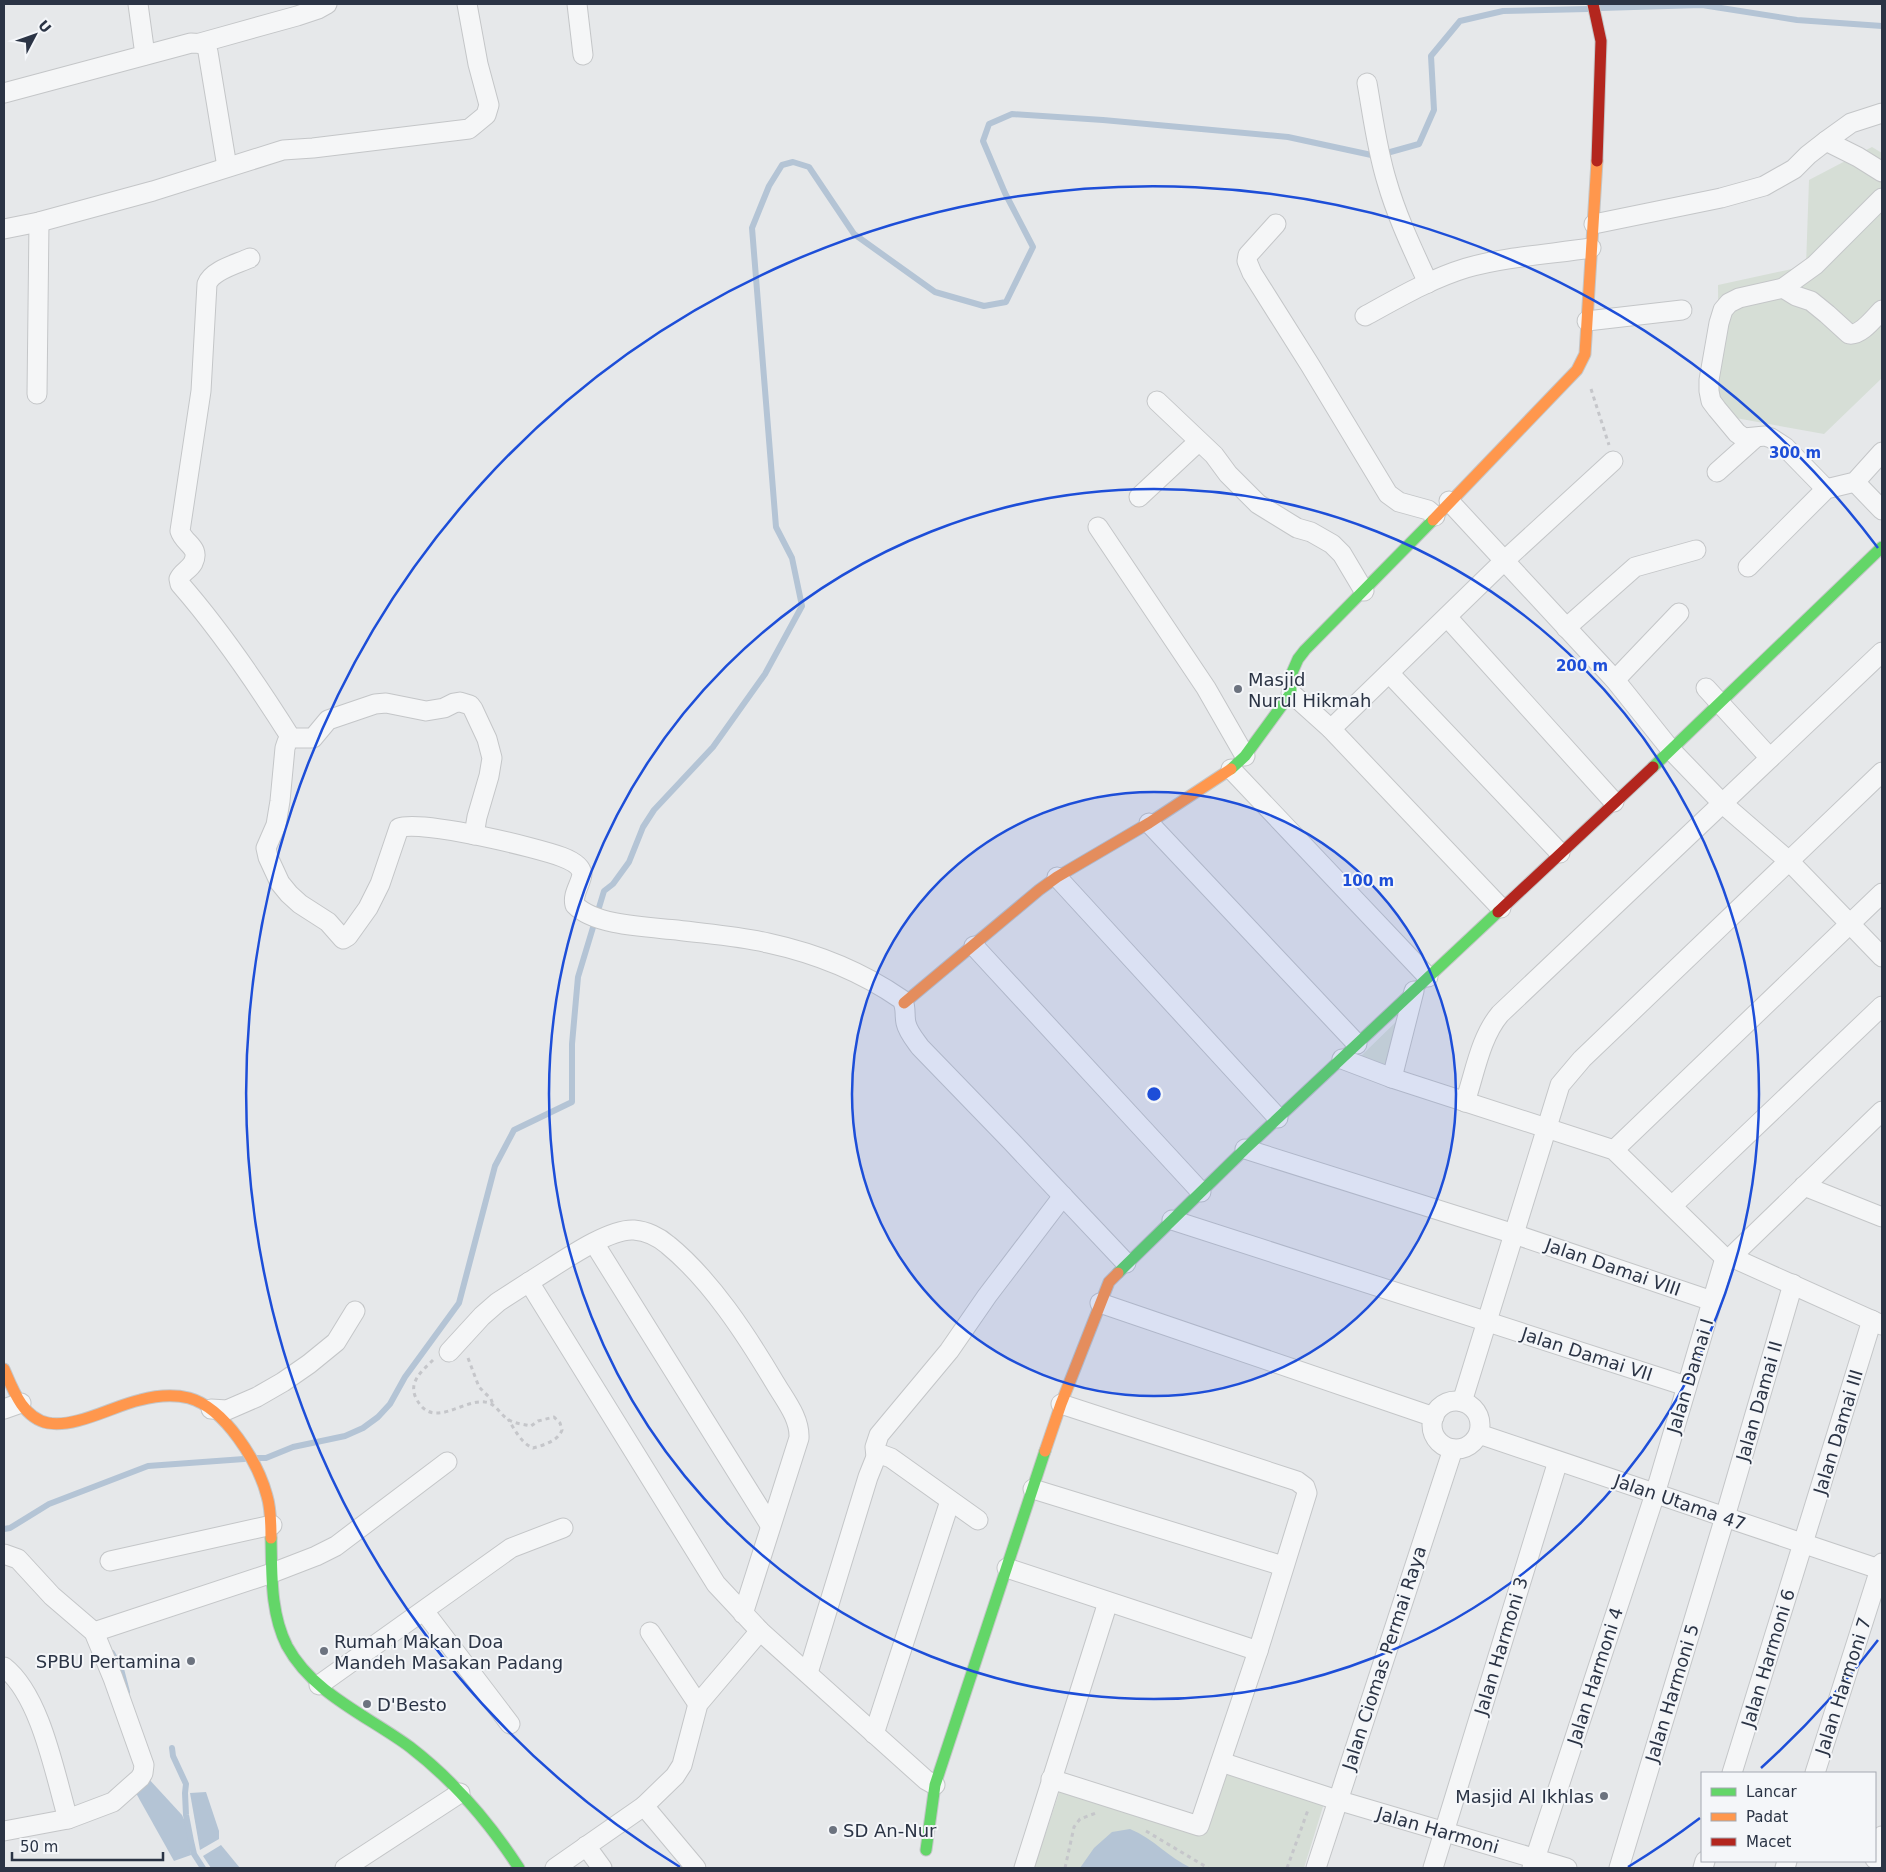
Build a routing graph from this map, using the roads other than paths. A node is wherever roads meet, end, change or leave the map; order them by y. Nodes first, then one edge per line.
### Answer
1 (138, 4) edge
2 (327, 4) edge
3 (467, 4) edge
4 (577, 4) edge
5 (1593, 4) edge
6 (200, 43) junction
7 (145, 55) junction
8 (583, 55) dead end
9 (1368, 83) dead end
10 (4, 93) edge
11 (1882, 113) edge
12 (1826, 141) junction
13 (227, 167) junction
14 (1882, 172) edge
15 (1882, 198) edge
16 (39, 222) junction
17 (1276, 224) dead end
18 (1594, 224) junction
19 (4, 229) edge
20 (1591, 248) junction
21 (250, 258) dead end
22 (1428, 283) junction
23 (1783, 288) junction
24 (1682, 310) dead end
25 (1882, 310) edge
26 (1365, 316) dead end
27 (1587, 321) junction
28 (37, 394) dead end
29 (1157, 401) dead end
30 (1755, 438) junction
31 (1198, 442) junction
32 (1882, 452) edge
33 (1613, 461) road end
34 (1717, 472) dead end
35 (1855, 482) junction
36 (1826, 489) junction
37 (1138, 497) dead end
38 (1449, 501) junction
39 (1882, 510) edge
40 (1435, 516) junction
41 (1098, 527) dead end
42 (1882, 547) edge
43 (1696, 550) dead end
44 (1504, 561) junction
45 (1748, 567) dead end
46 (1364, 591) junction
47 (1680, 614) dead end
48 (1447, 617) junction
49 (1566, 628) junction
50 (1882, 652) edge
51 (1389, 673) junction
52 (1615, 680) junction
53 (1706, 688) dead end
54 (1291, 693) junction
55 (1719, 704) junction
56 (1331, 729) junction
57 (291, 738) junction
58 (1671, 750) junction
59 (1770, 758) junction
60 (1238, 762) junction
61 (1882, 772) edge
62 (1614, 802) junction
63 (1722, 804) junction
64 (1149, 823) junction
65 (474, 835) junction
66 (1560, 852) junction
67 (1790, 862) junction
68 (1057, 877) junction
69 (1882, 893) edge
70 (1501, 908) junction
71 (1850, 923) junction
72 (974, 946) junction
73 (1882, 957) edge
74 (1421, 983) junction
75 (904, 1003) junction
76 (1882, 1006) edge
77 (1357, 1044) junction
78 (1342, 1059) junction
79 (1392, 1078) junction
80 (1466, 1102) junction
81 (1882, 1111) edge
82 (1278, 1118) junction
83 (1547, 1128) junction
84 (1245, 1149) junction
85 (1614, 1150) junction
86 (1804, 1186) junction
87 (1201, 1192) junction
88 (1063, 1196) junction
89 (1672, 1206) junction
90 (1882, 1217) edge
91 (1172, 1220) junction
92 (1515, 1234) junction
93 (594, 1243) junction
94 (1728, 1258) junction
95 (1126, 1264) junction
96 (529, 1282) junction
97 (1792, 1284) junction
98 (1712, 1301) junction
99 (1100, 1303) junction
100 (355, 1311) dead end
101 (1487, 1322) junction
102 (1877, 1322) edge
103 (449, 1352) road end
104 (4, 1369) edge
105 (1686, 1386) junction
106 (1462, 1402) junction
107 (1061, 1404) junction
108 (12, 1406) edge
109 (211, 1409) junction
110 (1434, 1417) junction
111 (1478, 1434) junction
112 (1453, 1449) junction
113 (876, 1457) junction
114 (1558, 1460) junction
115 (446, 1462) dead end
116 (1033, 1489) junction
117 (1655, 1494) junction
118 (950, 1502) junction
119 (1725, 1517) junction
120 (978, 1520) dead end
121 (272, 1525) junction
122 (770, 1525) junction
123 (563, 1528) dead end
124 (1803, 1544) junction
125 (4, 1554) edge
126 (110, 1561) dead end
127 (1283, 1566) junction
128 (1007, 1568) junction
129 (1882, 1568) edge
130 (272, 1573) junction
131 (1108, 1602) junction
132 (424, 1611) junction
133 (743, 1614) junction
134 (760, 1631) junction
135 (94, 1632) junction
136 (650, 1632) dead end
137 (1258, 1652) junction
138 (4, 1667) edge
139 (808, 1673) junction
140 (319, 1685) junction
141 (698, 1704) junction
142 (510, 1724) dead end
143 (874, 1734) junction
144 (1221, 1762) junction
145 (1732, 1772) edge
146 (1815, 1772) edge
147 (1051, 1780) junction
148 (935, 1785) junction
149 (460, 1793) junction
150 (1337, 1800) junction
151 (644, 1806) junction
152 (68, 1820) junction
153 (4, 1831) edge
154 (1444, 1832) junction
155 (1882, 1836) edge
156 (586, 1846) junction
157 (926, 1850) dead end
158 (1876, 1854) edge
159 (1534, 1864) edge
160 (345, 1868) edge
161 (519, 1868) edge
162 (555, 1868) edge
163 (602, 1868) edge
164 (696, 1868) edge
165 (1024, 1868) edge
166 (1316, 1868) edge
167 (1433, 1868) edge
168 (1567, 1868) edge
169 (1619, 1868) edge

1 - 7 street
2 - 6 street
3 - 13 street
4 - 8 street
5 - 18 street
6 - 7 street
6 - 13 street
7 - 10 street
9 - 22 street
11 - 12 street
12 - 14 street
12 - 18 street
13 - 16 street
15 - 23 street
16 - 19 street
16 - 28 street
17 - 40 street
18 - 20 street
20 - 22 street
20 - 27 street
21 - 57 street
22 - 26 street
23 - 25 street
23 - 30 street
24 - 27 street
27 - 38 street
29 - 31 street
30 - 34 street
30 - 36 street
31 - 37 street
31 - 46 street
32 - 35 street
33 - 44 street
35 - 36 street
35 - 39 street
36 - 45 street
38 - 40 street
38 - 44 street
40 - 46 street
41 - 60 street
42 - 55 street
43 - 49 street
44 - 48 street
44 - 49 street
46 - 54 street
47 - 52 street
48 - 51 street
48 - 62 street
49 - 52 street
50 - 59 street
51 - 56 street
51 - 66 street
52 - 58 street
53 - 55 street
54 - 56 street
54 - 60 street
55 - 58 street
55 - 59 street
56 - 70 street
57 - 65 street
57 - 65 street
58 - 62 street
58 - 63 street
59 - 63 street
60 - 64 street
60 - 74 street
61 - 67 street
62 - 66 street
63 - 67 street
63 - 80 street
64 - 68 street
64 - 77 street
65 - 75 street
66 - 70 street
67 - 71 street
67 - 83 street
68 - 72 street
68 - 82 street
69 - 71 street
70 - 74 street
71 - 73 street
71 - 85 street
72 - 75 street
72 - 87 street
74 - 77 street
74 - 79 street
75 - 88 street
76 - 89 street
77 - 78 street
78 - 79 street
78 - 82 street
79 - 80 street
80 - 83 street
81 - 86 street
82 - 84 street
83 - 85 street
83 - 92 street
84 - 87 street
84 - 92 street, Jalan Damai VIII
85 - 89 street
86 - 90 street
86 - 94 street
87 - 91 street
88 - 95 street
88 - 113 street
89 - 94 street
91 - 95 street
91 - 101 street, Jalan Damai VII
92 - 98 street, Jalan Damai VIII
92 - 101 street
93 - 96 street
93 - 122 street
93 - 122 street
94 - 97 street
94 - 98 street, Jalan Damai I
95 - 99 street
96 - 103 street
96 - 133 street
97 - 102 street
97 - 119 street, Jalan Damai II
98 - 105 street, Jalan Damai I
99 - 107 street
99 - 110 street
100 - 109 street
101 - 105 street, Jalan Damai VII
101 - 106 street
102 - 124 street, Jalan Damai III
104 - 108 street
105 - 117 street, Jalan Damai I
106 - 110 street
106 - 111 street
107 - 116 street
107 - 127 street
108 - 109 street
109 - 121 street
110 - 112 street
111 - 112 street
111 - 114 street, Jalan Utama 47
112 - 150 street, Jalan Ciomas Permai Raya
113 - 118 street
113 - 139 street
114 - 117 street, Jalan Utama 47
114 - 154 street, Jalan Harmoni 3
115 - 130 street
116 - 127 street
116 - 128 street
117 - 119 street, Jalan Utama 47
117 - 159 street, Jalan Harmoni 4
118 - 120 street
118 - 143 street
119 - 124 street, Jalan Utama 47
119 - 169 street, Jalan Harmoni 5
121 - 126 street
121 - 130 street
122 - 133 street
123 - 132 street
124 - 129 street, Jalan Utama 47
124 - 145 street, Jalan Harmoni 6
125 - 135 street
127 - 137 street
128 - 131 street
128 - 148 street
129 - 146 street, Jalan Harmoni 7
130 - 135 street
130 - 140 street
131 - 137 street
131 - 147 street
132 - 140 street
132 - 142 street
133 - 134 street
134 - 139 street
134 - 141 street
135 - 152 street
136 - 141 street
137 - 144 street
138 - 152 street
139 - 143 street
140 - 149 street
141 - 151 street
143 - 148 street
144 - 147 street
144 - 150 street, Jalan Harmoni
147 - 165 street
148 - 157 street
149 - 160 street
149 - 161 street
150 - 154 street, Jalan Harmoni
150 - 166 street, Jalan Ciomas Permai Raya
151 - 156 street
151 - 164 street
152 - 153 street
154 - 159 street, Jalan Harmoni
154 - 167 street, Jalan Harmoni 3
155 - 158 street
156 - 162 street
156 - 163 street
159 - 168 street, Jalan Harmoni

